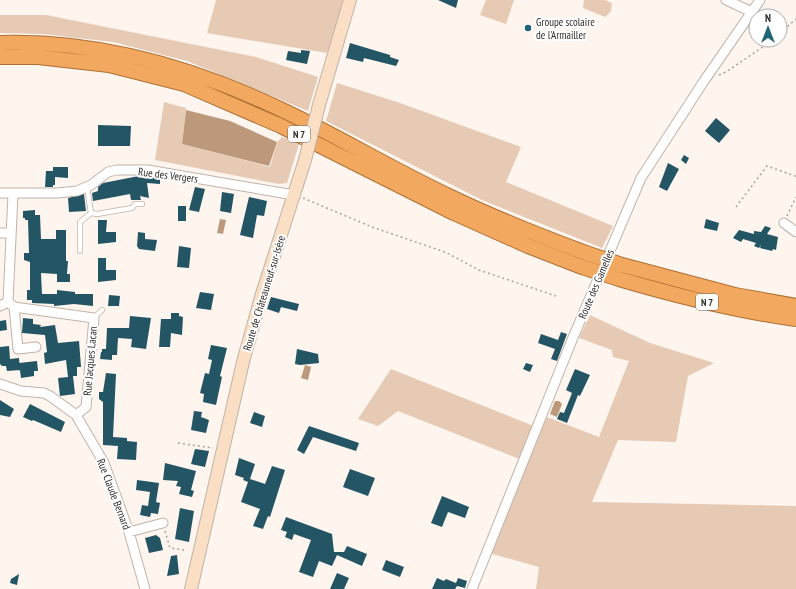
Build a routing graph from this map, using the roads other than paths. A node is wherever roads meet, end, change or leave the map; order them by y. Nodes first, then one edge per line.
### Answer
1 (350, 0) edge
2 (726, 0) edge
3 (748, 10) edge
4 (748, 18) edge
5 (0, 43) edge
6 (0, 57) edge
7 (87, 187) junction
8 (0, 193) edge
9 (13, 194) junction
10 (294, 195) junction
11 (142, 204) dead end
12 (90, 213) junction
13 (784, 223) road end
14 (796, 232) edge
15 (0, 233) edge
16 (11, 233) junction
17 (80, 251) dead end
18 (7, 305) edge
19 (796, 306) edge
20 (102, 310) dead end
21 (94, 318) junction
22 (796, 320) edge
23 (36, 347) dead end
24 (0, 384) edge
25 (76, 415) junction
26 (163, 523) road end
27 (129, 532) junction
28 (145, 589) edge
29 (191, 589) edge
30 (472, 589) edge

1 - 10 main road, Route de Châteauneuf-sur-Isère, bridge
2 - 3 street
4 - 30 street, Route des Gamelles
5 - 19 highway, N 7, bridge
6 - 22 highway, N 7, bridge
7 - 9 street, Rue des Vergers
7 - 10 street, Rue des Vergers
7 - 12 lane
8 - 9 street, Rue des Vergers
9 - 16 street
10 - 29 main road, Route de Châteauneuf-sur-Isère
11 - 12 lane
12 - 17 lane
13 - 14 street
15 - 16 street
16 - 18 street
18 - 21 street, Rue Jacques Lacan
18 - 23 street
20 - 21 lane
21 - 25 street, Rue Jacques Lacan
24 - 25 street, Rue Claude Bernard
25 - 27 street, Rue Claude Bernard
26 - 27 street
27 - 28 street, Rue Claude Bernard

